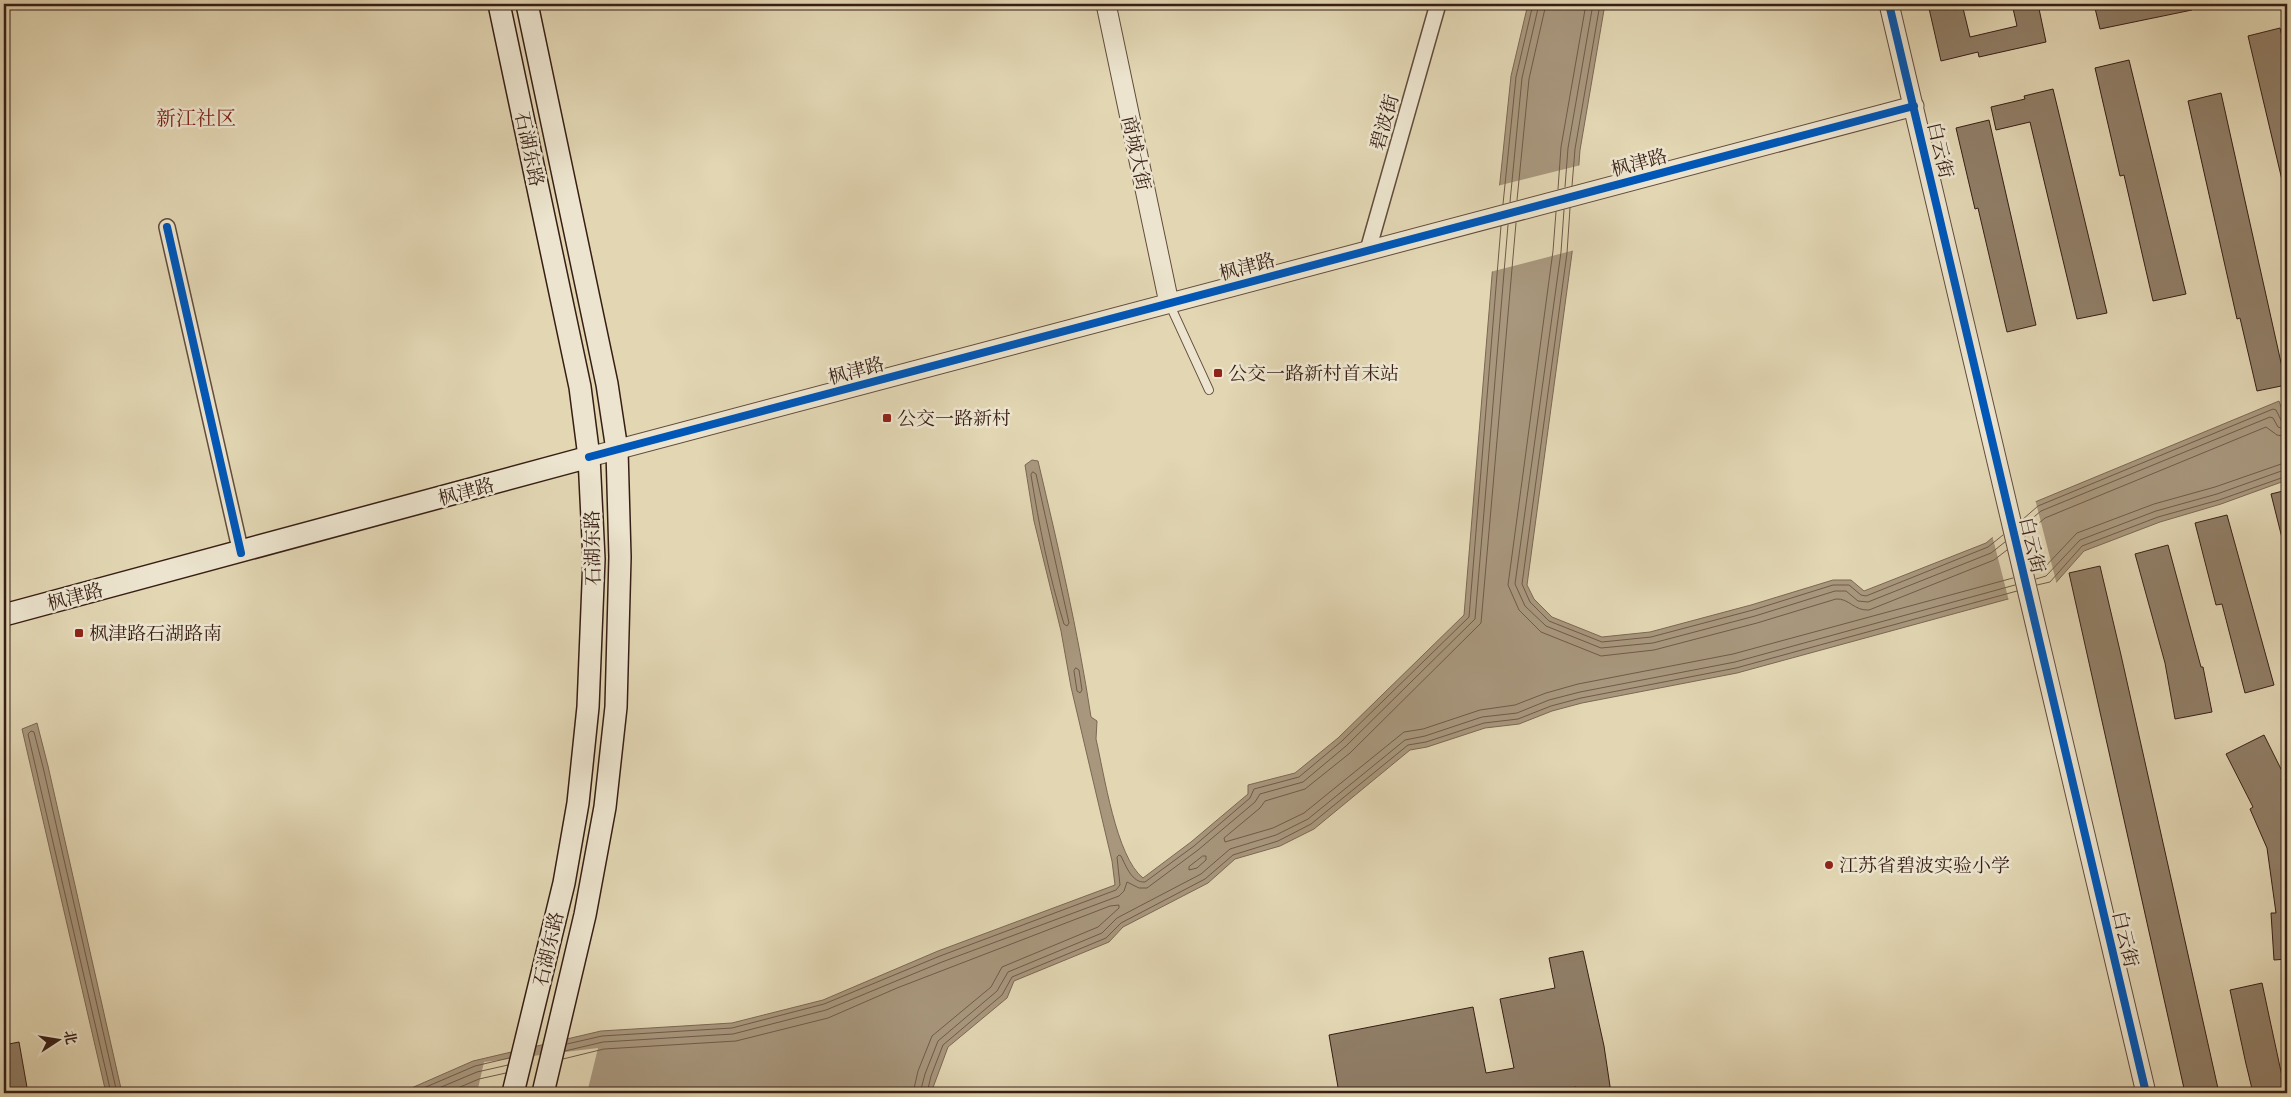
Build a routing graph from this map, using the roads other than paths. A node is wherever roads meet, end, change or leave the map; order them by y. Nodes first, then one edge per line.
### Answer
1 (499, 4) edge
2 (527, 4) edge
3 (1106, 4) edge
4 (1438, 4) edge
5 (1889, 4) edge
6 (1914, 106) junction
7 (167, 227) dead end
8 (1368, 250) junction
9 (1169, 303) junction
10 (1209, 390) dead end
11 (616, 450) junction
12 (589, 457) junction
13 (241, 553) junction
14 (4, 615) edge
15 (513, 1093) edge
16 (543, 1093) edge
17 (2146, 1093) edge

1 - 12 main road, 石湖东路
2 - 11 main road, 石湖东路
3 - 9 street, 商城大街
4 - 8 street, 碧波街
5 - 6 street, 白云街
6 - 8 street, 枫津路
6 - 17 street, 白云街
7 - 13 street
8 - 9 street, 枫津路
9 - 10 lane
9 - 11 street, 枫津路
11 - 12 street, 枫津路
11 - 16 main road, 石湖东路
12 - 13 main road, 枫津路
12 - 15 main road, 石湖东路
13 - 14 main road, 枫津路

